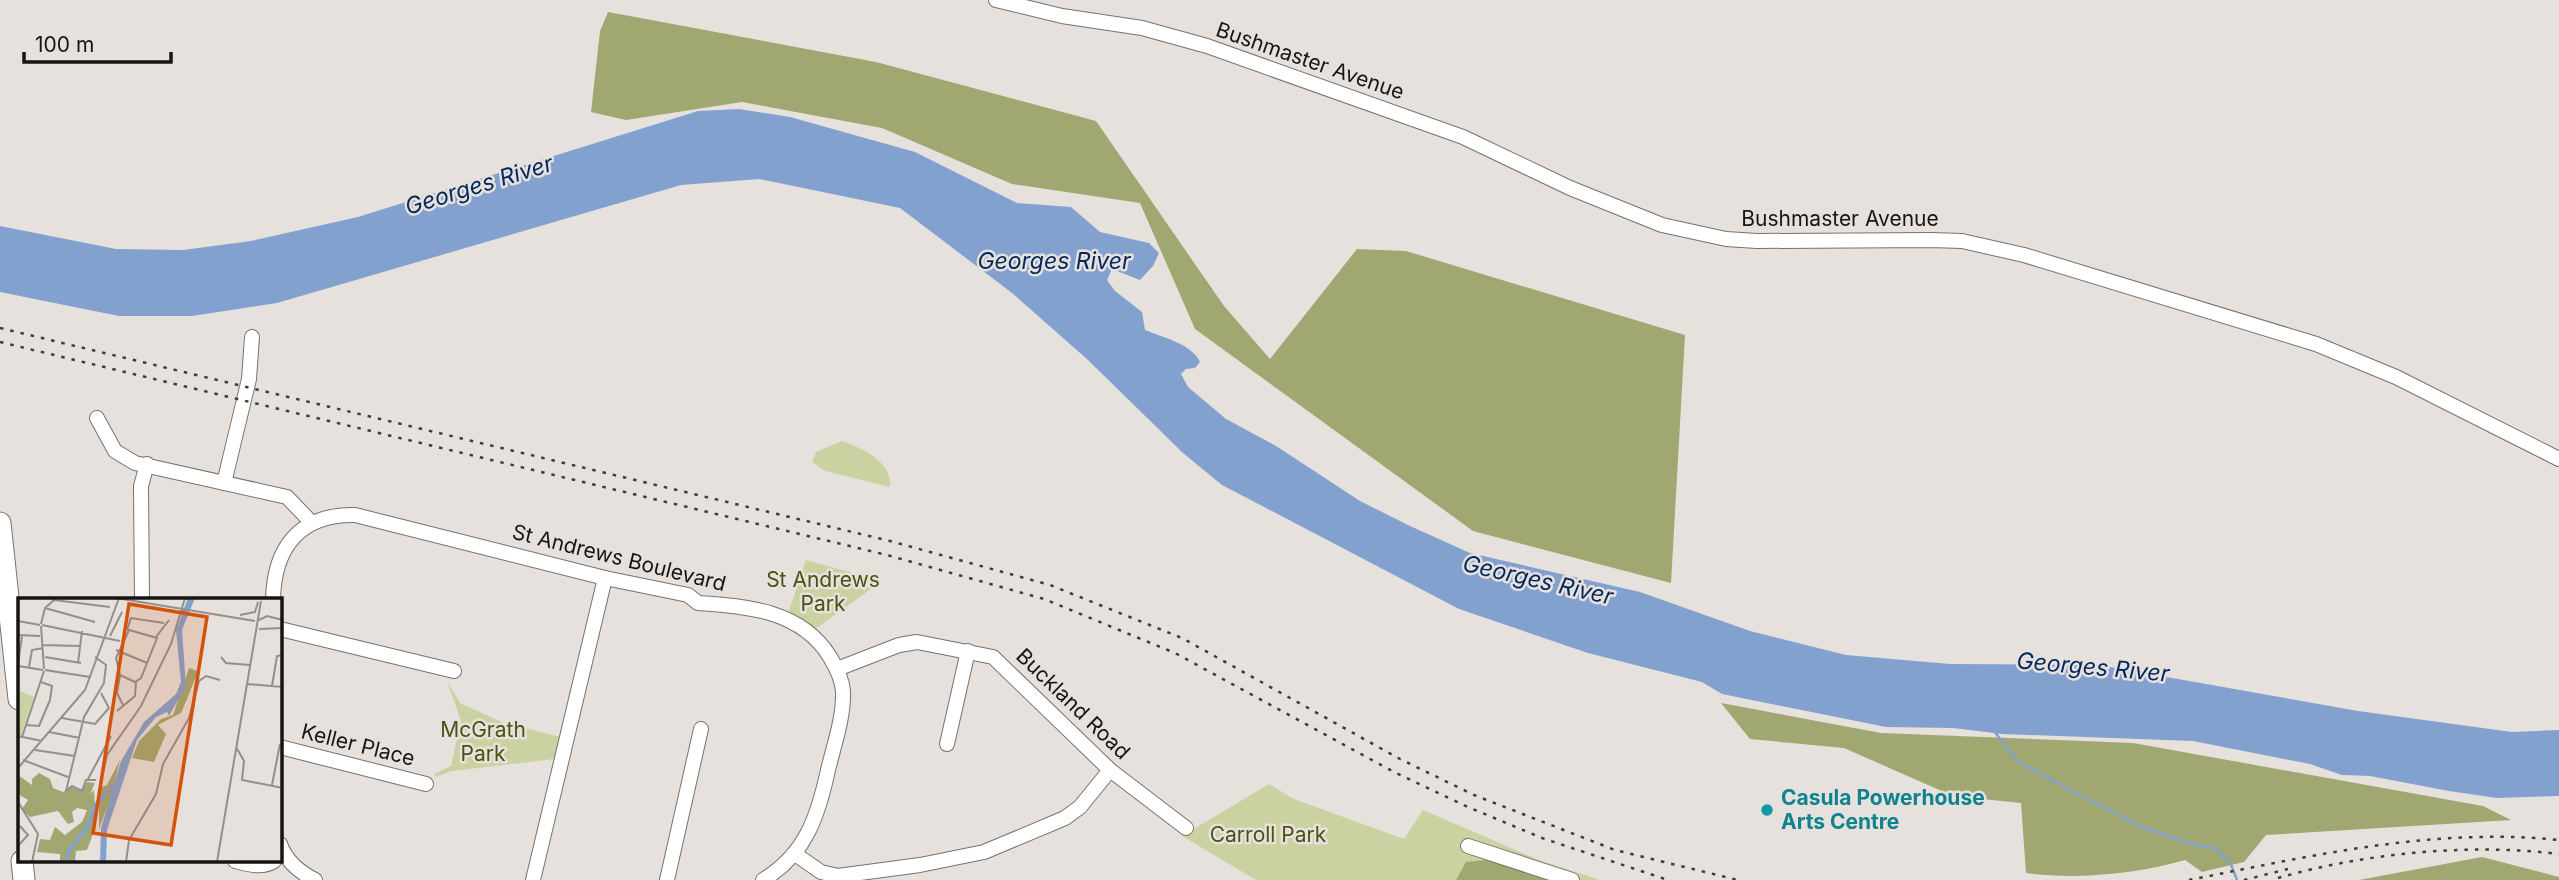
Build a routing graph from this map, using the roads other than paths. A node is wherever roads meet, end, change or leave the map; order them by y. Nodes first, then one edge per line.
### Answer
1 (996, 0) edge
2 (252, 337) dead end
3 (97, 418) dead end
4 (2559, 459) edge
5 (148, 464) junction
6 (224, 483) junction
7 (312, 522) junction
8 (0, 523) edge
9 (605, 578) junction
10 (142, 598) edge
11 (274, 598) edge
12 (282, 629) edge
13 (968, 651) junction
14 (837, 669) junction
15 (454, 671) dead end
16 (18, 690) edge
17 (701, 729) dead end
18 (947, 744) dead end
19 (282, 748) edge
20 (1110, 771) junction
21 (426, 784) dead end
22 (1186, 828) dead end
23 (1468, 846) dead end
24 (795, 854) junction
25 (282, 857) edge
26 (22, 862) edge
27 (37, 862) edge
28 (238, 862) edge
29 (270, 862) edge
30 (24, 880) edge
31 (37, 880) edge
32 (315, 880) edge
33 (533, 880) edge
34 (667, 880) edge
35 (763, 880) edge
36 (1572, 880) edge

1 - 4 street, Bushmaster Avenue
2 - 6 street
3 - 5 street
5 - 6 street
5 - 10 street
6 - 7 street
7 - 9 street, St Andrews Boulevard
7 - 11 street
8 - 16 highway
9 - 14 street, St Andrews Boulevard
9 - 33 street
12 - 15 street
13 - 14 street, Buckland Road
13 - 18 street
13 - 20 street, Buckland Road
14 - 24 street, St Andrews Boulevard
17 - 34 street
19 - 21 street, Keller Place
20 - 22 street, Buckland Road
20 - 24 street
23 - 36 street
24 - 35 street, St Andrews Boulevard
25 - 32 street
26 - 30 highway
27 - 31 highway
28 - 29 street

